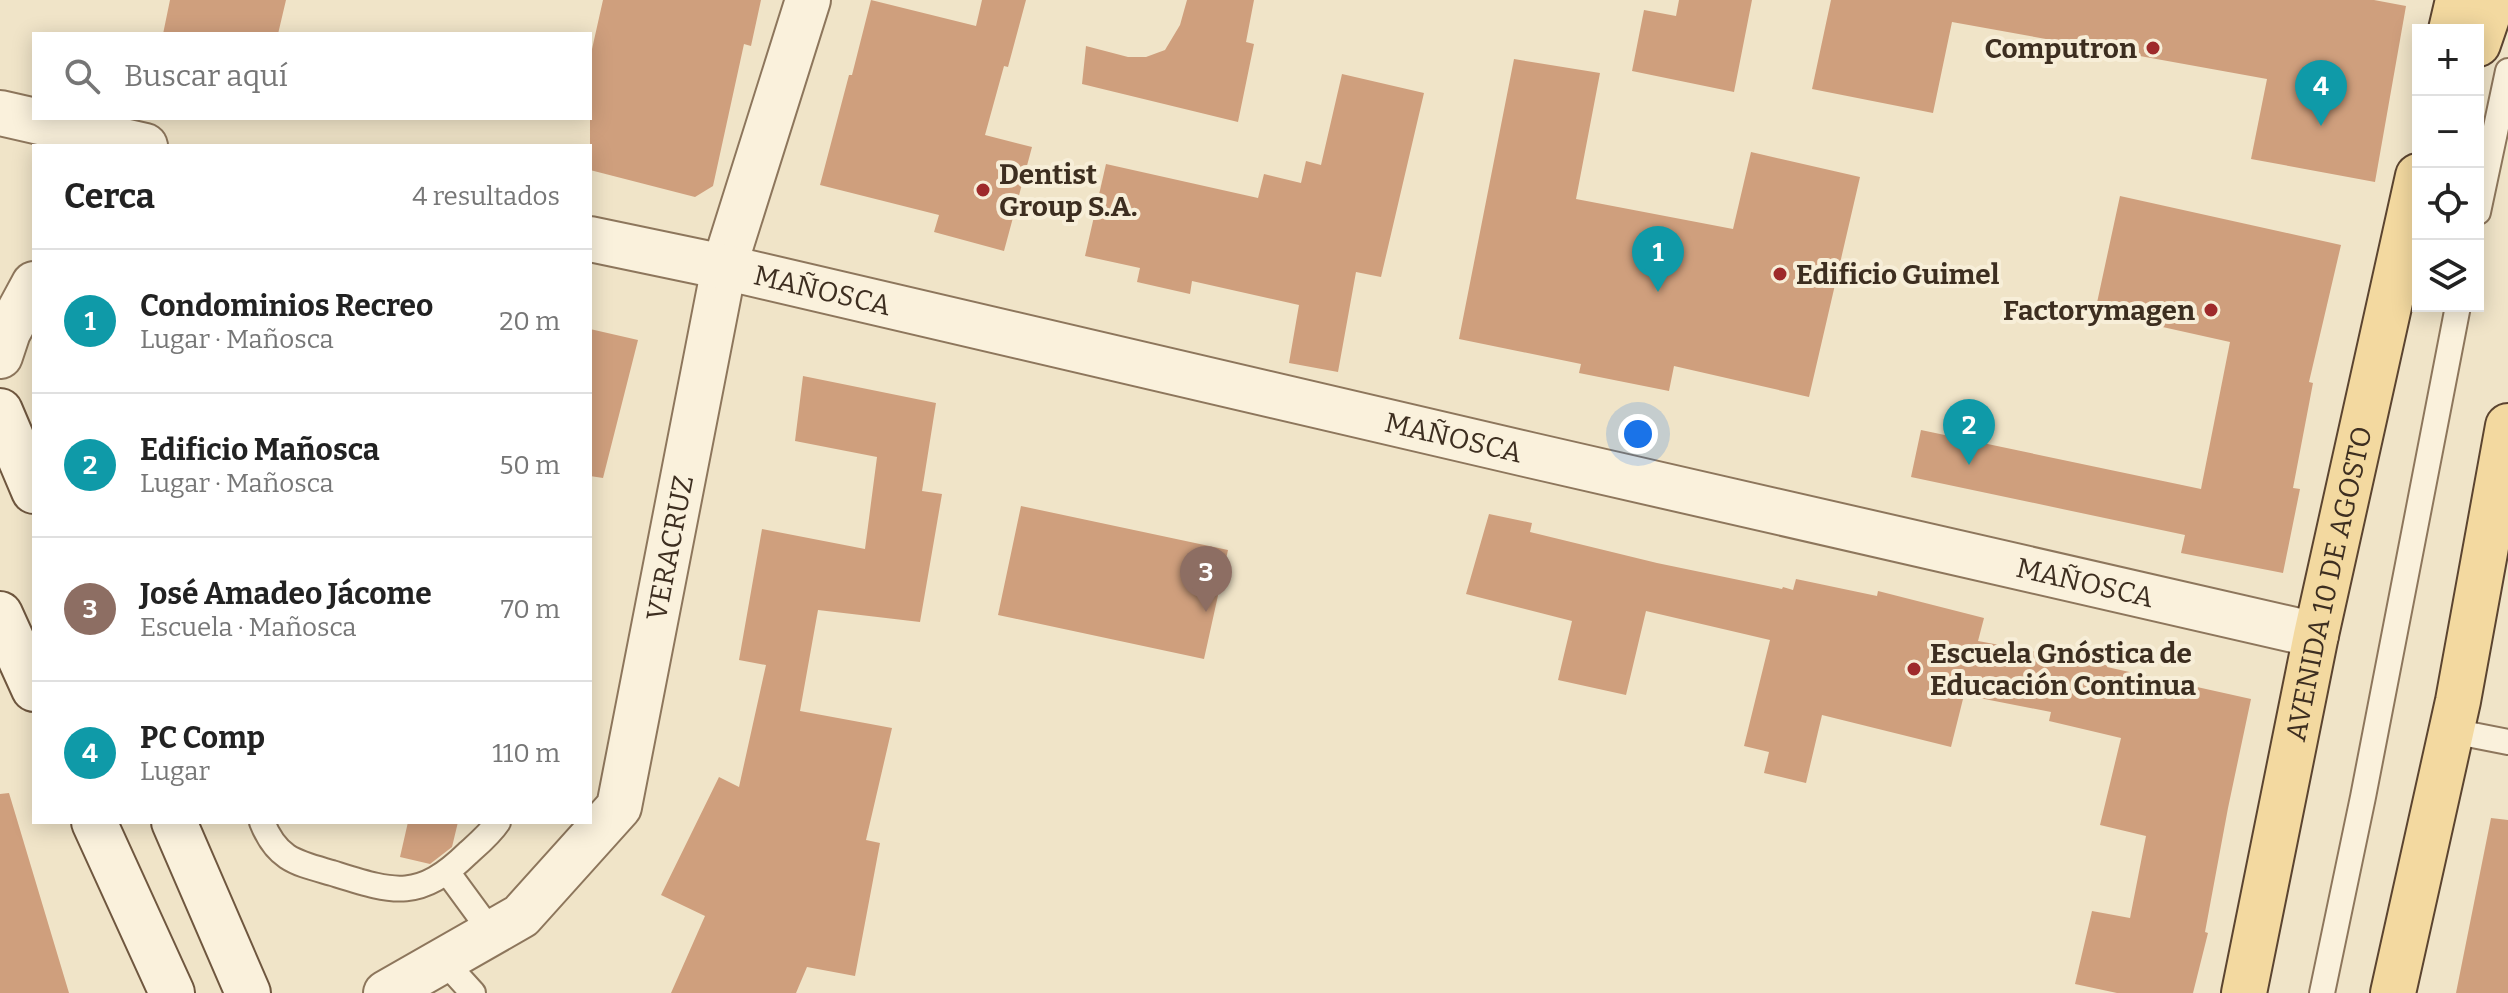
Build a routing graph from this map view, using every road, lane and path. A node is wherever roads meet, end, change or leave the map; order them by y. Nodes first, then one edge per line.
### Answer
1 (808, 0) edge
2 (2458, 0) edge
3 (2493, 0) edge
4 (2452, 24) edge
5 (2484, 26) edge
6 (2508, 71) edge
7 (0, 113) edge
8 (136, 144) edge
9 (2484, 184) edge
10 (2412, 202) edge
11 (592, 239) edge
12 (2414, 240) edge
13 (724, 267) junction
14 (32, 288) edge
15 (2457, 312) edge
16 (2379, 347) junction
17 (0, 356) edge
18 (0, 411) edge
19 (2508, 426) edge
20 (32, 486) edge
21 (0, 614) edge
22 (2316, 635) junction
23 (32, 685) edge
24 (2452, 731) junction
25 (2508, 742) edge
26 (95, 824) edge
27 (263, 824) edge
28 (496, 824) edge
29 (184, 826) edge
30 (448, 873) junction
31 (492, 933) junction
32 (443, 960) junction
33 (172, 993) edge
34 (248, 993) edge
35 (386, 993) edge
36 (473, 993) edge
37 (2244, 993) edge
38 (2322, 993) edge
39 (2393, 993) edge

1 - 13 street, VERACRUZ
2 - 4 main road
3 - 5 main road
6 - 9 lane
7 - 8 street
10 - 16 main road, AVENIDA 10 DE AGOSTO
11 - 13 street, MAÑOSCA
12 - 16 main road
13 - 22 street, MAÑOSCA
13 - 31 street, VERACRUZ
14 - 17 street
15 - 38 lane
16 - 22 main road, AVENIDA 10 DE AGOSTO
18 - 20 street
19 - 24 main road
21 - 23 street
22 - 37 main road, AVENIDA 10 DE AGOSTO
24 - 25 lane
24 - 39 main road
26 - 33 street
27 - 30 lane
28 - 30 lane
29 - 34 street
30 - 31 lane
31 - 32 street, VERACRUZ
32 - 35 street, VERACRUZ
32 - 36 lane

